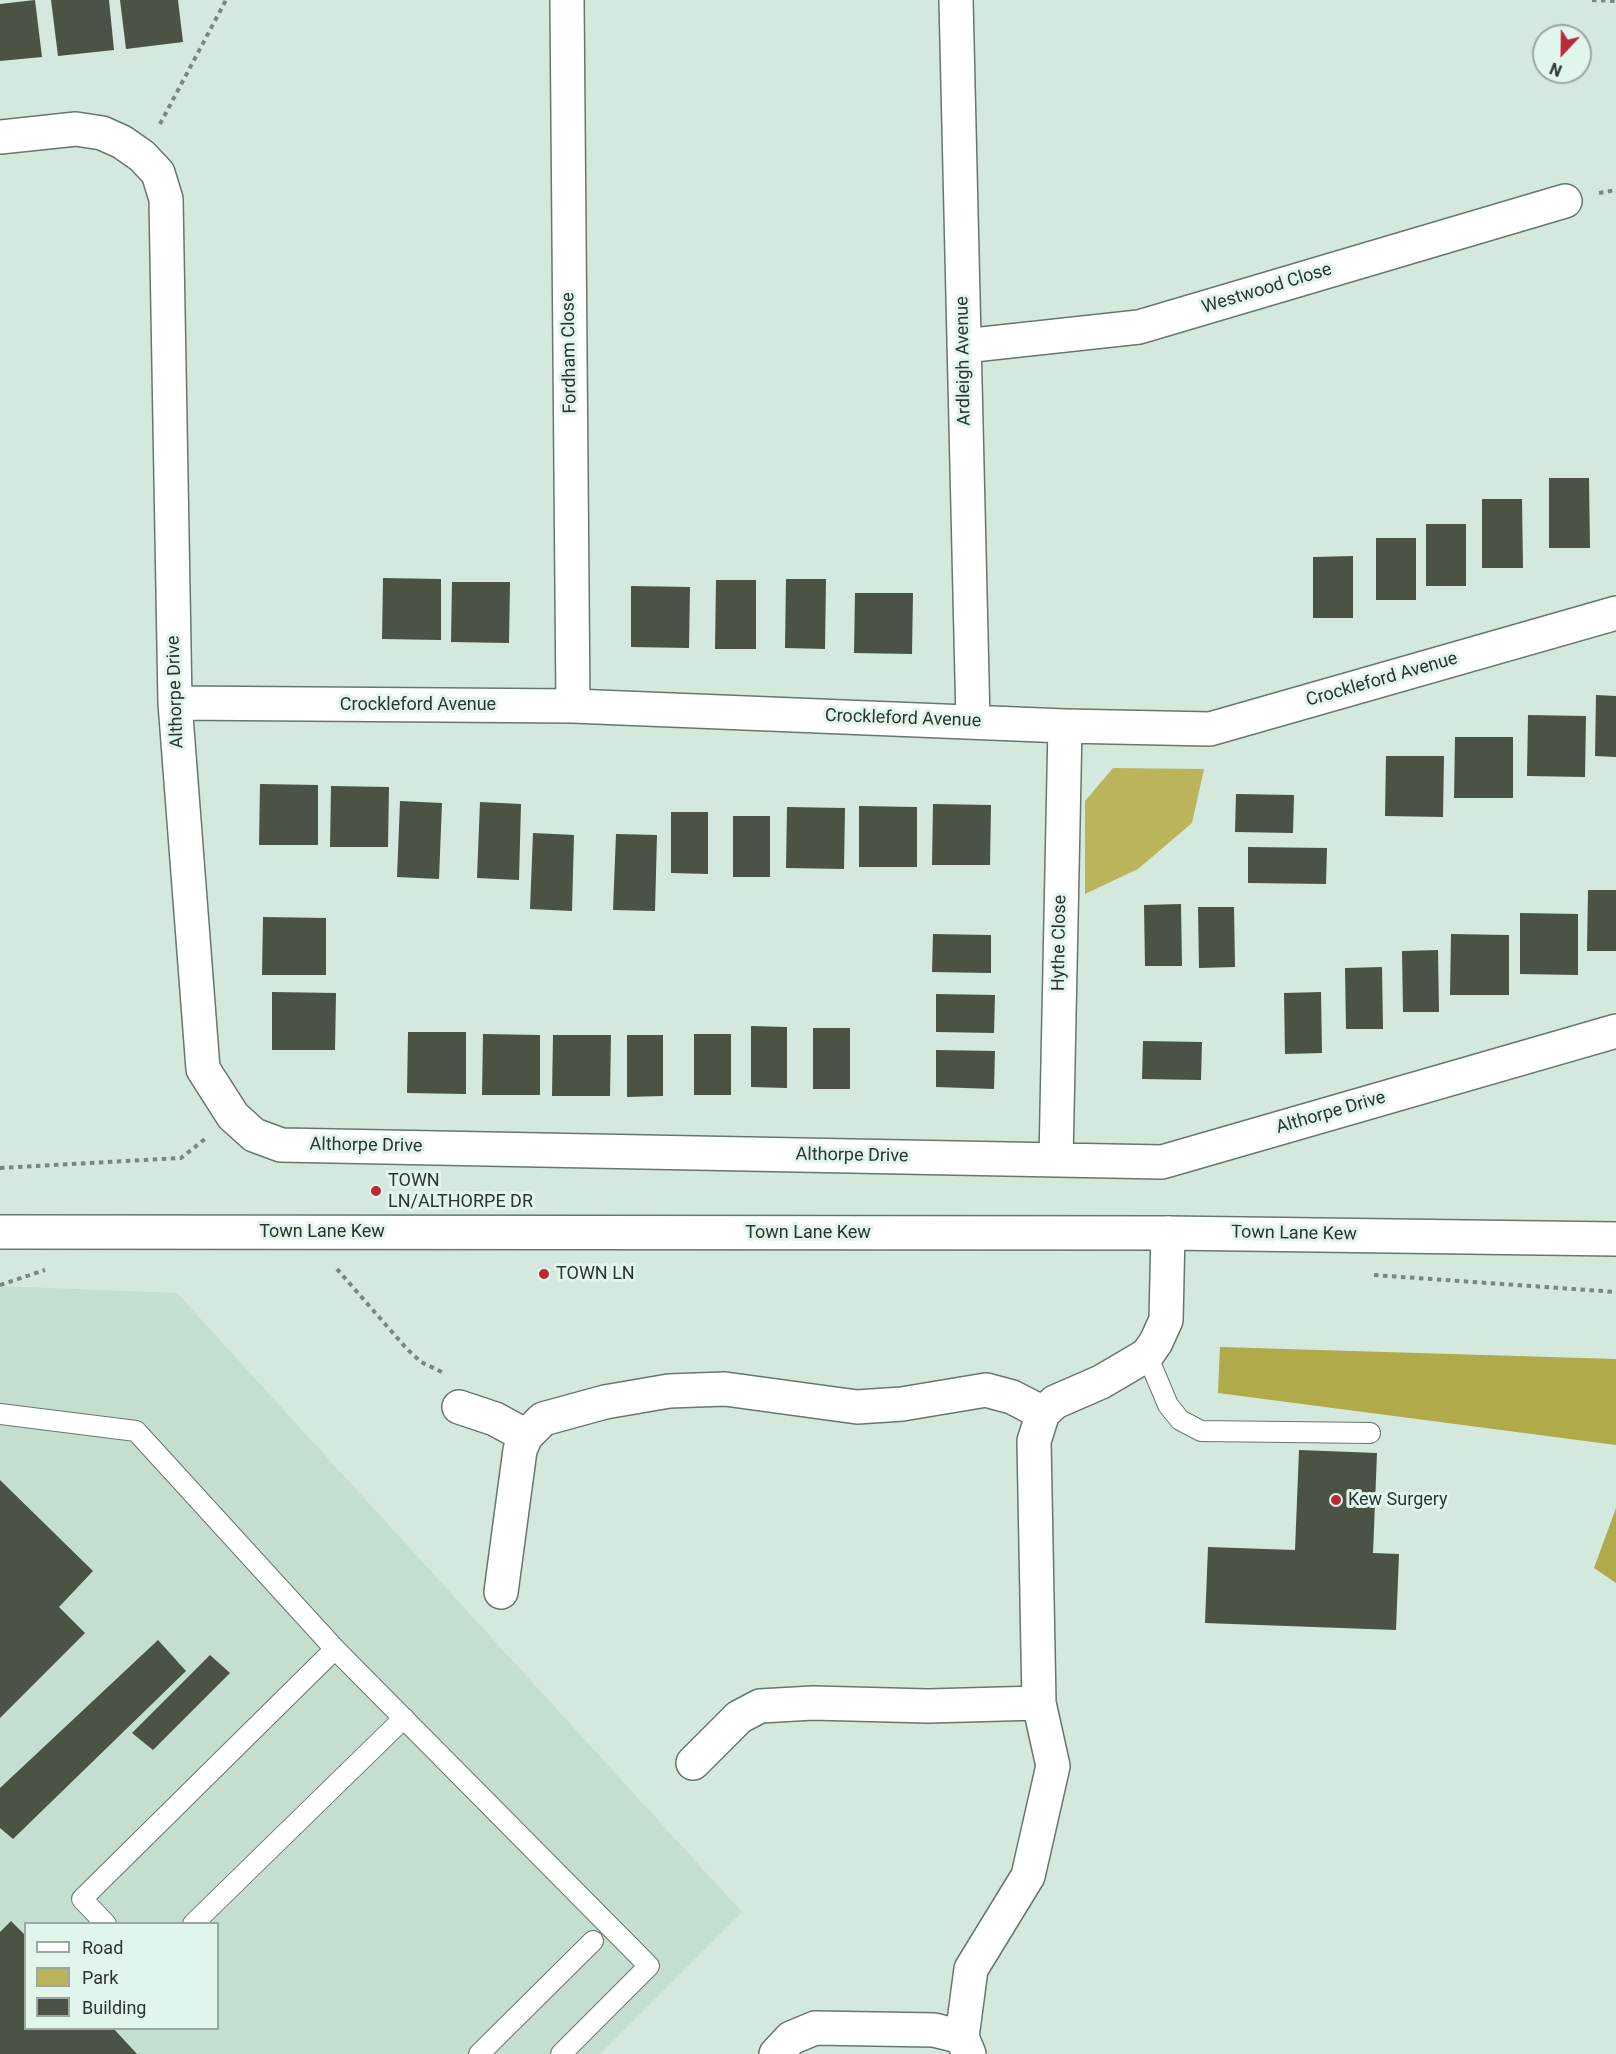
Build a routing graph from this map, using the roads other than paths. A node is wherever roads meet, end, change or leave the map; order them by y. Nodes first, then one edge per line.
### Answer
1 (567, 0) edge
2 (956, 0) edge
3 (0, 137) edge
4 (1565, 201) dead end
5 (964, 346) junction
6 (1616, 613) edge
7 (175, 703) junction
8 (573, 706) junction
9 (973, 721) junction
10 (1065, 726) junction
11 (1616, 1031) edge
12 (1056, 1160) junction
13 (0, 1232) edge
14 (1168, 1233) junction
15 (1616, 1239) edge
16 (1146, 1355) junction
17 (459, 1407) road end
18 (1043, 1413) junction
19 (0, 1414) edge
20 (1370, 1433) dead end
21 (526, 1436) junction
22 (501, 1592) dead end
23 (335, 1648) junction
24 (1039, 1703) junction
25 (404, 1718) junction
26 (693, 1763) dead end
27 (105, 1922) edge
28 (194, 1922) edge
29 (592, 1941) dead end
30 (966, 2045) edge
31 (479, 2054) edge
32 (561, 2054) edge
33 (776, 2054) edge

1 - 8 street, Fordham Close
2 - 5 street, Ardleigh Avenue
3 - 7 street, Althorpe Drive
4 - 5 street, Westwood Close
5 - 9 street, Ardleigh Avenue
6 - 10 street, Crockleford Avenue
7 - 8 street, Crockleford Avenue
7 - 12 street, Althorpe Drive
8 - 9 street, Crockleford Avenue
9 - 10 street, Crockleford Avenue
10 - 12 street, Hythe Close
11 - 12 street, Althorpe Drive
13 - 14 street, Town Lane Kew
14 - 15 street, Town Lane Kew
14 - 16 street
16 - 18 street
16 - 20 lane
17 - 21 street
18 - 21 street
18 - 24 street
19 - 23 lane
21 - 22 street
23 - 25 lane
23 - 27 lane
24 - 26 street
24 - 30 street
25 - 28 lane
25 - 32 lane
29 - 31 lane
30 - 33 street

